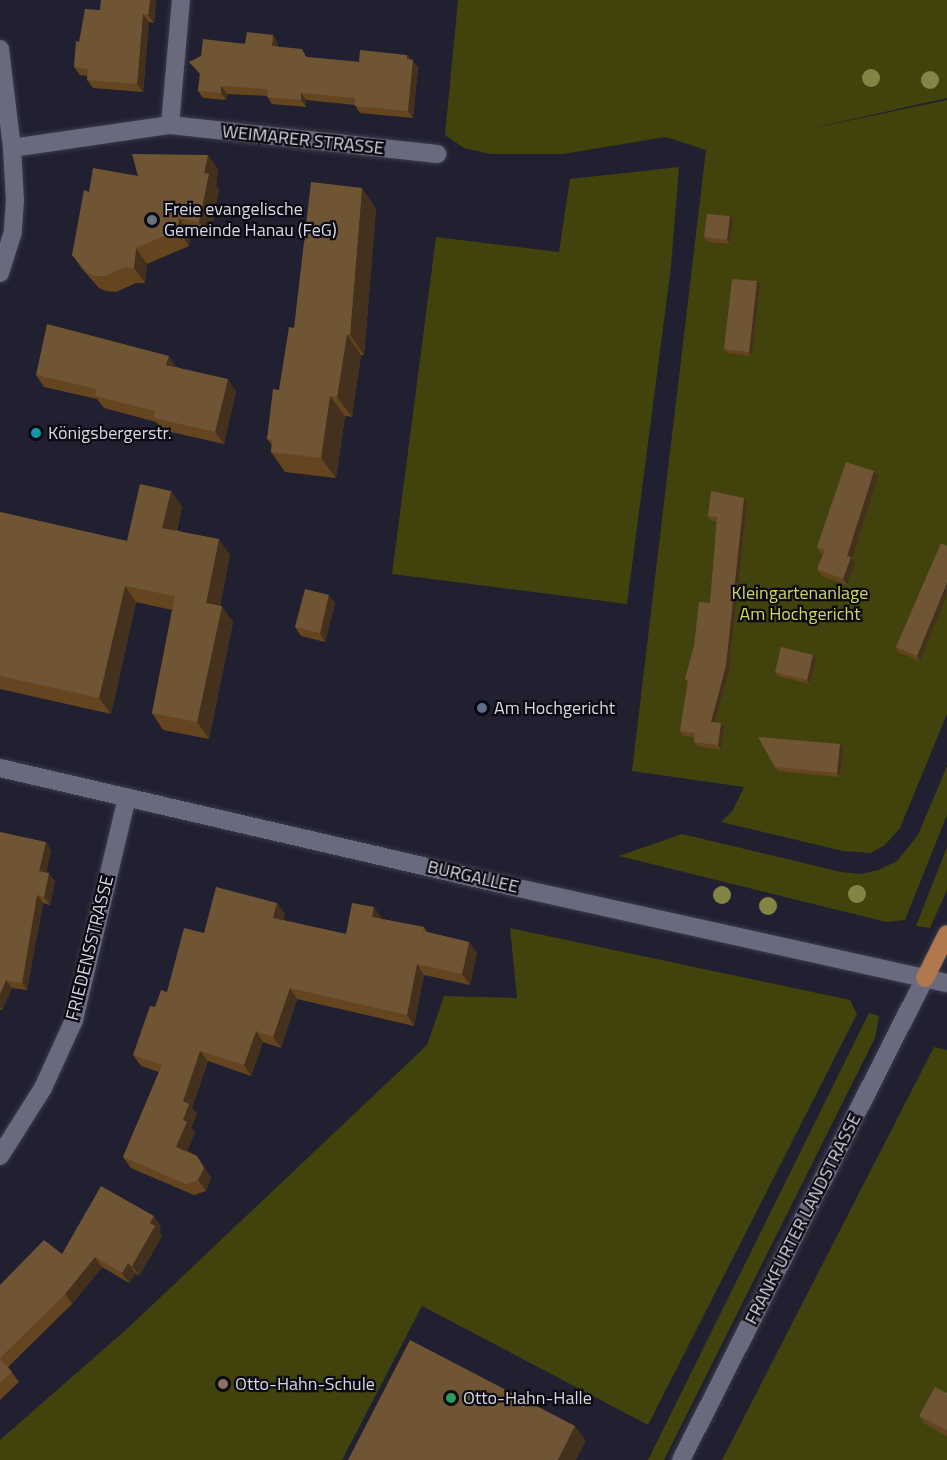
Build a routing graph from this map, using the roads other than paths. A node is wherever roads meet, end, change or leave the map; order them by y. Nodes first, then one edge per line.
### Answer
1 (181, 0) edge
2 (0, 49) edge
3 (170, 125) junction
4 (12, 148) junction
5 (436, 154) dead end
6 (0, 273) edge
7 (0, 768) edge
8 (127, 797) junction
9 (947, 934) edge
10 (925, 978) junction
11 (947, 983) edge
12 (0, 1156) edge
13 (681, 1460) edge

1 - 3 street
2 - 4 street
3 - 4 street, WEIMARER STRASSE
3 - 5 street, WEIMARER STRASSE
4 - 6 street
7 - 8 street, BURGALLEE
8 - 10 street, BURGALLEE
8 - 12 street, FRIEDENSSTRASSE
9 - 10 highway
10 - 11 street, BURGALLEE
10 - 13 street, FRANKFURTER LANDSTRASSE

